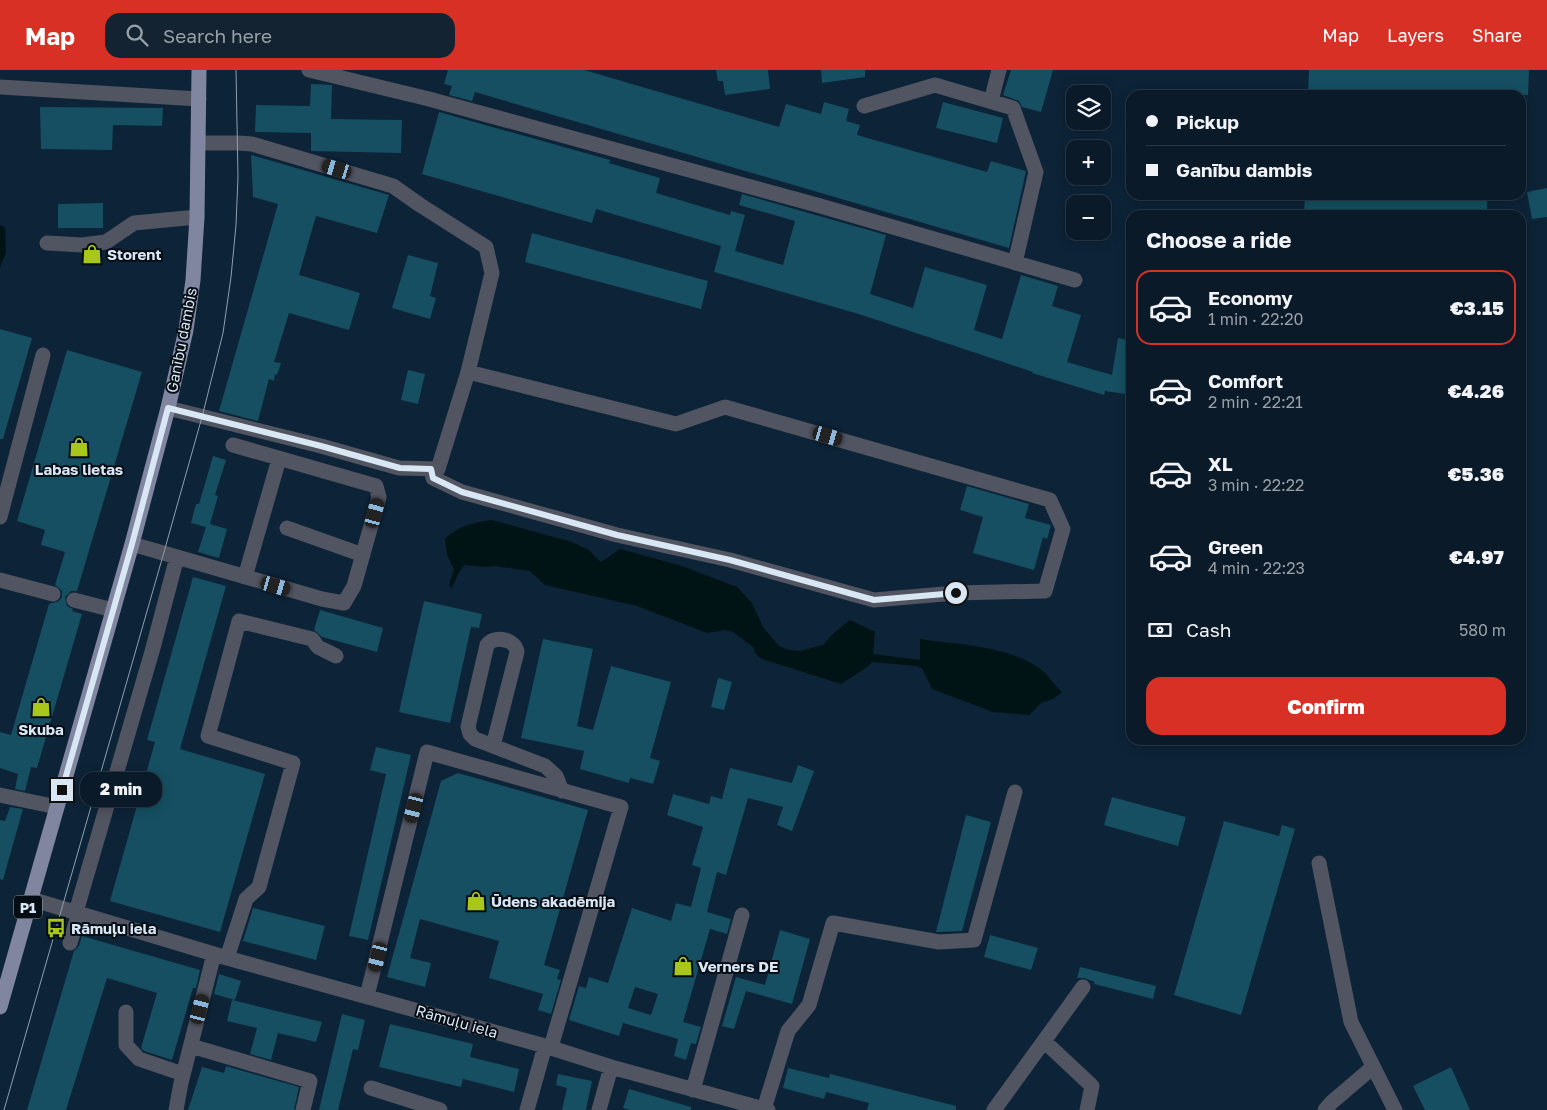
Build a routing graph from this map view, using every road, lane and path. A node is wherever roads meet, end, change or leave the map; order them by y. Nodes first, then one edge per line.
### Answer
1 (199, 70) edge
2 (309, 70) edge
3 (999, 70) edge
4 (342, 74) edge
5 (0, 87) edge
6 (199, 99) junction
7 (991, 101) junction
8 (864, 106) dead end
9 (199, 143) junction
10 (198, 217) junction
11 (47, 242) dead end
12 (1015, 262) junction
13 (1075, 280) dead end
14 (43, 355) dead end
15 (468, 372) junction
16 (168, 408) junction
17 (233, 445) dead end
18 (279, 459) junction
19 (431, 469) junction
20 (0, 517) edge
21 (287, 528) dead end
22 (132, 544) junction
23 (363, 555) junction
24 (177, 557) junction
25 (245, 577) junction
26 (0, 580) edge
27 (53, 594) dead end
28 (74, 600) dead end
29 (113, 610) junction
30 (336, 656) dead end
31 (493, 746) junction
32 (562, 791) junction
33 (1015, 792) dead end
34 (0, 795) edge
35 (57, 808) junction
36 (1319, 863) dead end
37 (30, 899) junction
38 (78, 913) junction
39 (742, 915) dead end
40 (70, 943) dead end
41 (220, 956) junction
42 (1082, 987) dead end
43 (367, 996) junction
44 (0, 1007) edge
45 (126, 1012) dead end
46 (1044, 1041) junction
47 (190, 1046) junction
48 (548, 1047) junction
49 (611, 1067) junction
50 (1373, 1067) junction
51 (183, 1074) junction
52 (371, 1088) dead end
53 (693, 1090) junction
54 (766, 1109) edge
55 (176, 1110) edge
56 (303, 1110) edge
57 (440, 1110) edge
58 (527, 1110) edge
59 (600, 1110) edge
60 (994, 1110) edge
61 (1087, 1110) edge
62 (1325, 1110) edge
63 (1395, 1110) edge

1 - 6 main road, Ganību dambis / P1
2 - 4 street
3 - 7 street
4 - 12 street
5 - 6 street
6 - 9 main road, Ganību dambis / P1
7 - 8 street
7 - 12 street
9 - 10 main road, Ganību dambis / P1
9 - 15 street
10 - 11 street
10 - 16 main road, Ganību dambis / P1
12 - 13 street
14 - 20 street
15 - 19 street
15 - 19 street
16 - 19 street
16 - 22 main road, Ganību dambis / P1
17 - 18 street
18 - 23 street
18 - 25 street
21 - 23 street
22 - 24 street
22 - 29 main road, Ganību dambis / P1
23 - 25 street
24 - 25 street
24 - 38 street
26 - 27 street
28 - 29 street
29 - 35 main road, Ganību dambis / P1
30 - 41 street
31 - 31 street
31 - 32 street
32 - 43 street
32 - 48 street
33 - 54 street
34 - 35 street
35 - 37 main road, Ganību dambis / P1
36 - 50 street
37 - 38 street, Rāmuļu iela
37 - 44 main road, Ganību dambis / P1
38 - 40 street
38 - 41 street, Rāmuļu iela
39 - 53 street
41 - 43 street, Rāmuļu iela
41 - 47 street
42 - 46 street
43 - 48 street, Rāmuļu iela
45 - 51 street
46 - 60 street
46 - 61 street
47 - 51 street
47 - 56 street
48 - 49 street, Rāmuļu iela
48 - 58 street
49 - 53 street, Rāmuļu iela
49 - 59 street
50 - 62 street
50 - 63 street
51 - 55 street
52 - 57 street
53 - 54 street, Rāmuļu iela

